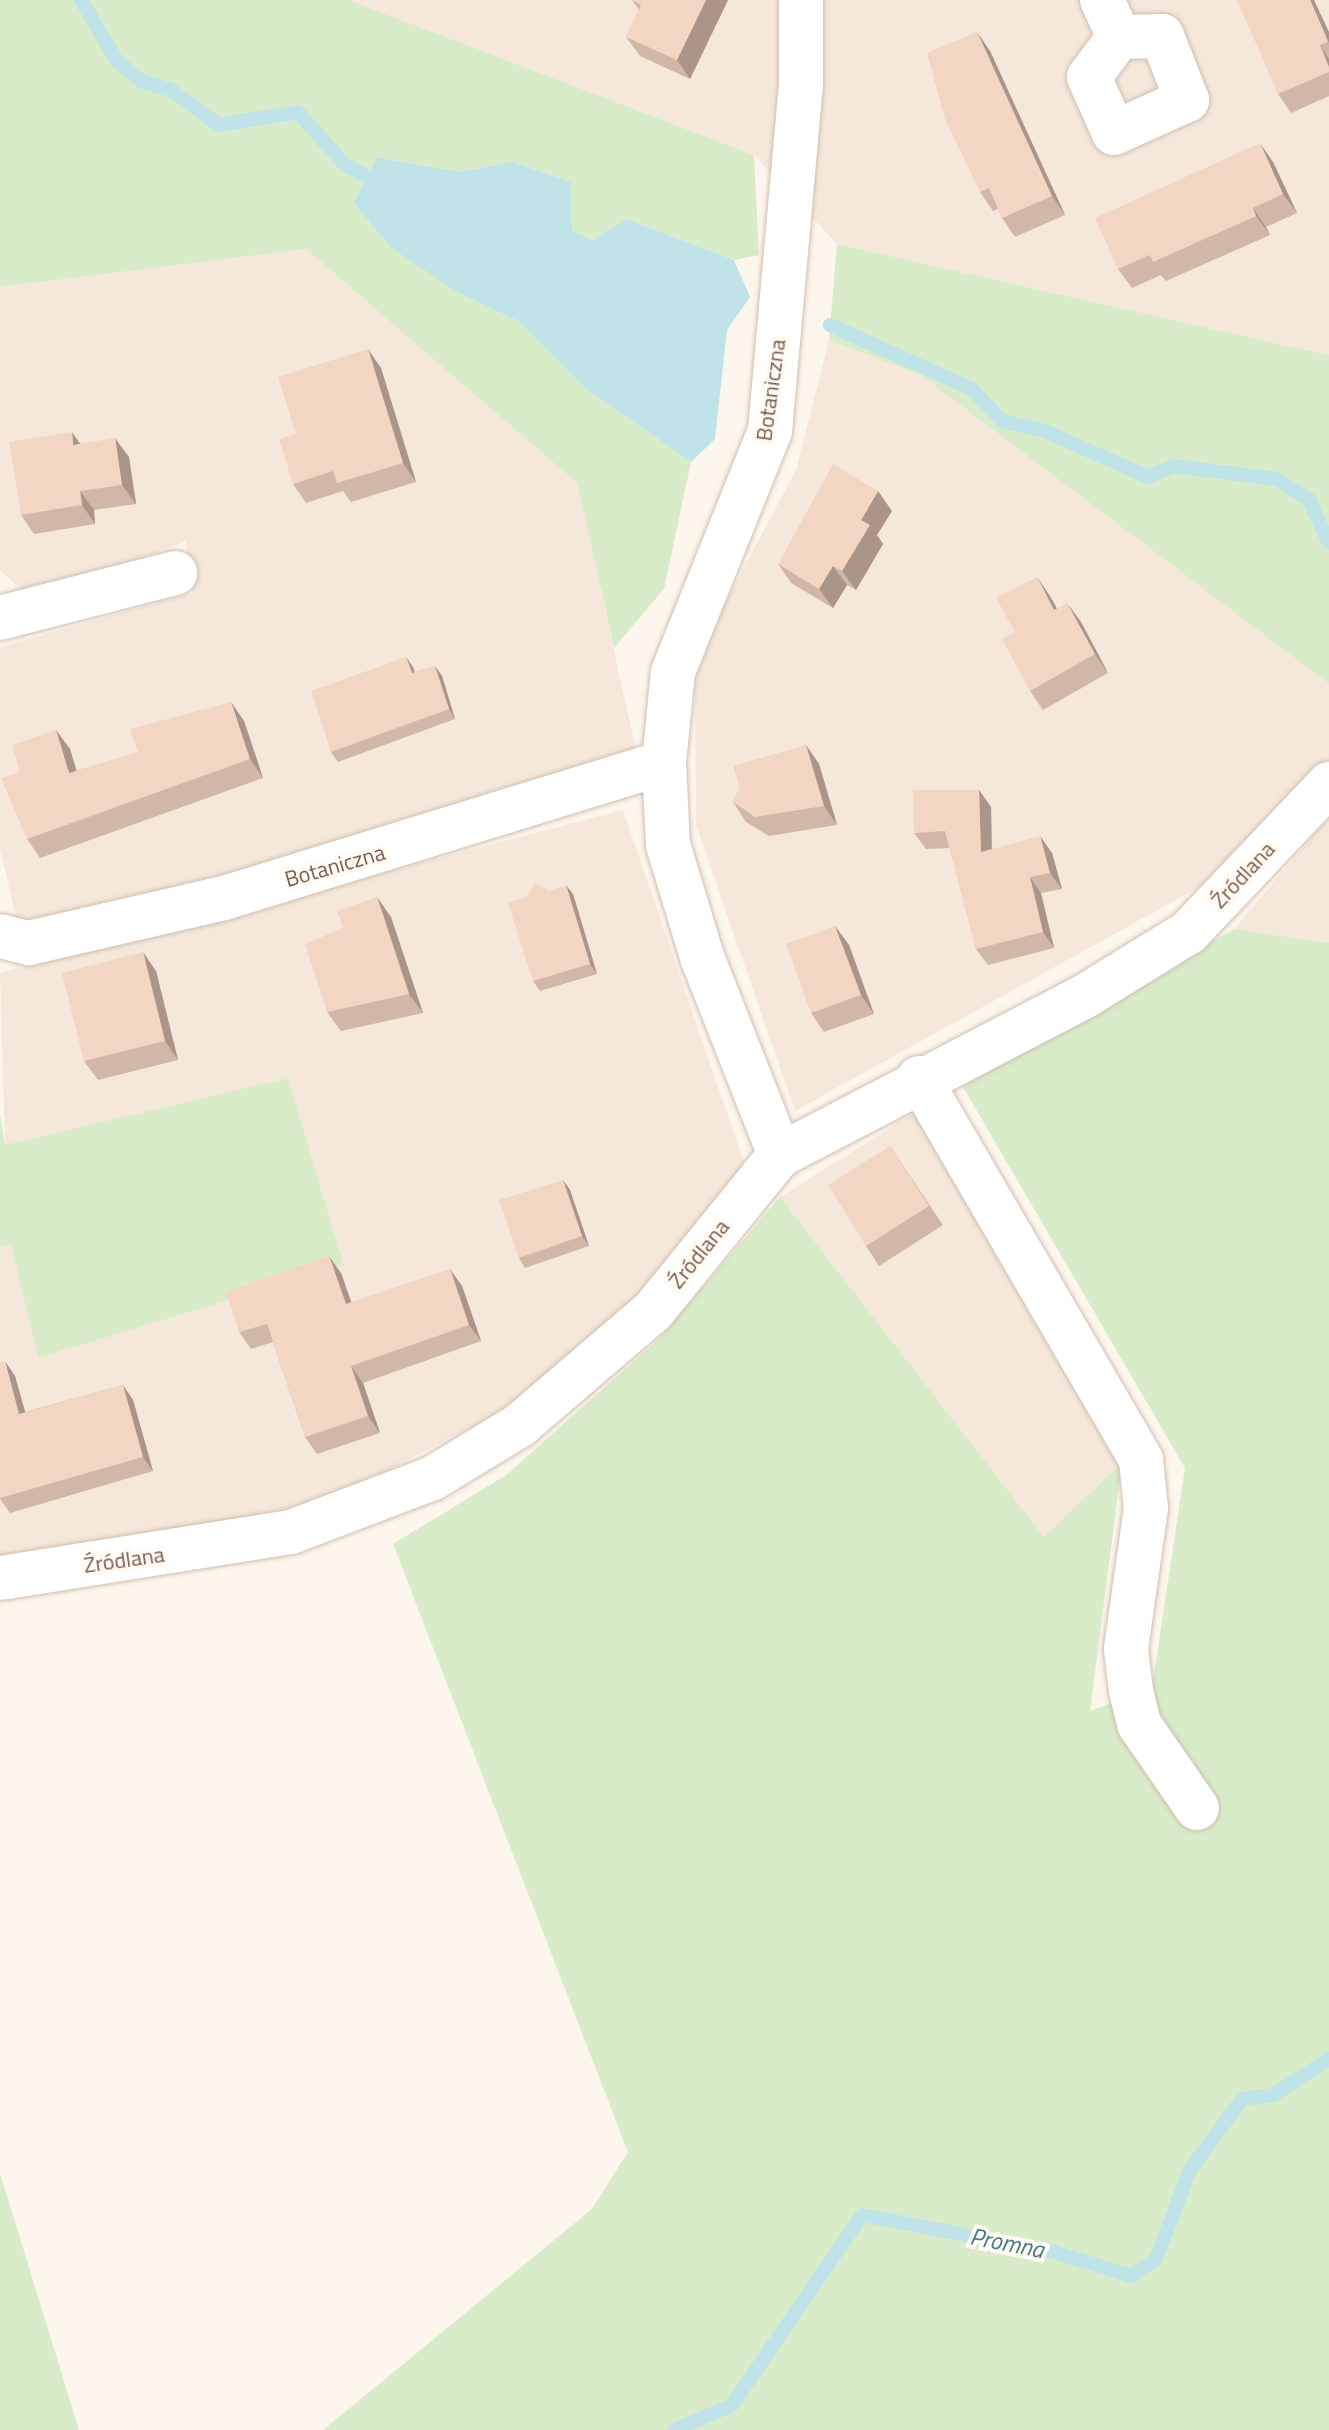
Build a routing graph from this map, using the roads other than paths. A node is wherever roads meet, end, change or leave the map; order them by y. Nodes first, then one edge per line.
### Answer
1 (801, 0) edge
2 (175, 573) dead end
3 (0, 618) edge
4 (664, 763) junction
5 (1329, 784) edge
6 (0, 936) edge
7 (919, 1078) junction
8 (780, 1155) junction
9 (0, 1578) edge
10 (1197, 1808) dead end

1 - 4 street, Botaniczna
2 - 3 street
4 - 6 street, Botaniczna
4 - 8 street, Botaniczna
5 - 7 street, Źródlana
7 - 8 street, Źródlana
7 - 10 street
8 - 9 street, Źródlana

